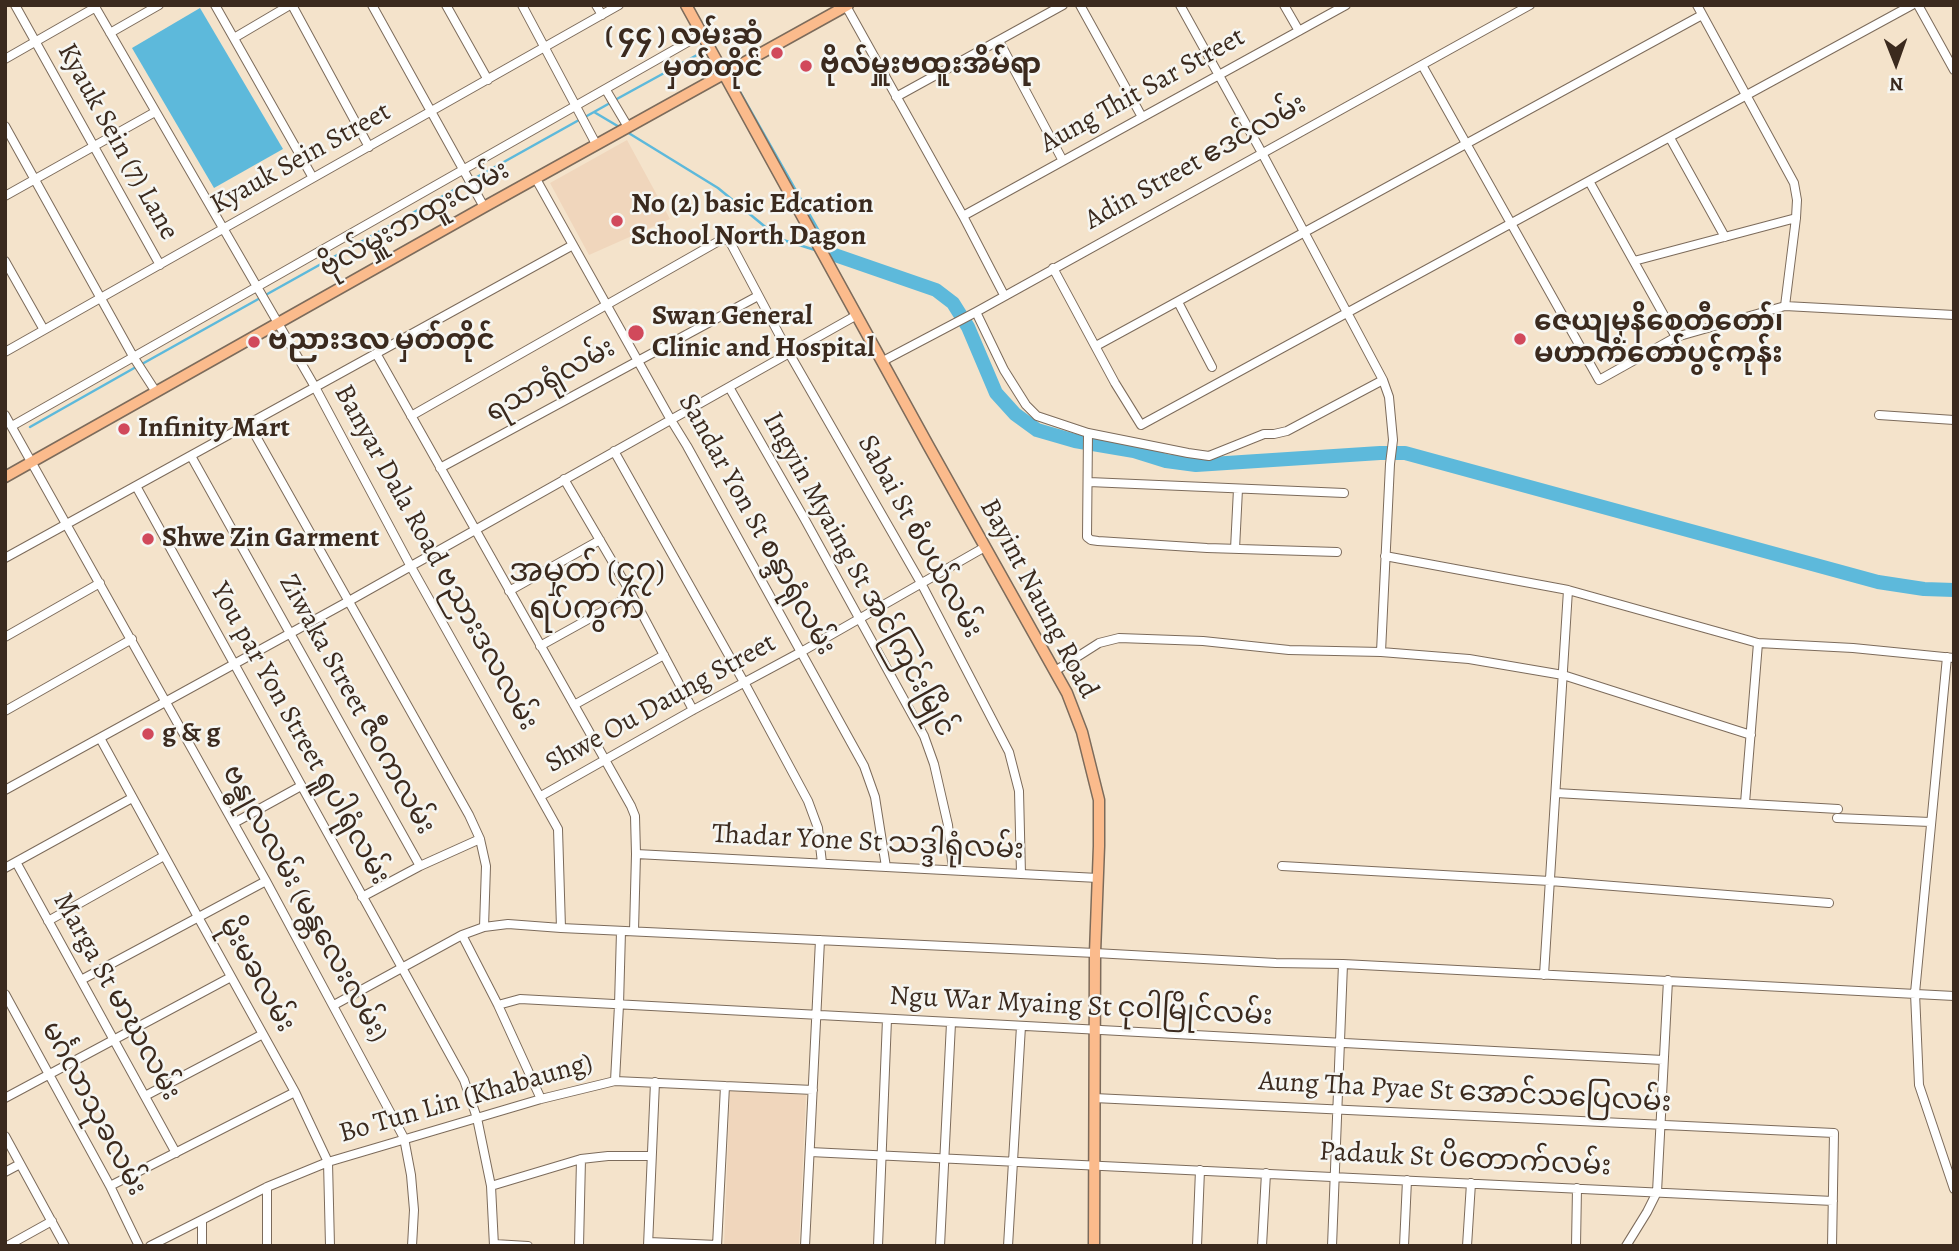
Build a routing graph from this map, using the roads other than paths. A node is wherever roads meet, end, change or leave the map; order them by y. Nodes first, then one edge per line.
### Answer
1 (15, 5) edge
2 (159, 5) edge
3 (215, 5) edge
4 (291, 5) edge
5 (372, 5) edge
6 (446, 5) edge
7 (522, 5) edge
8 (596, 5) edge
9 (619, 5) edge
10 (686, 5) edge
11 (1063, 5) edge
12 (1080, 5) edge
13 (1180, 5) edge
14 (1284, 5) edge
15 (1346, 5) edge
16 (1530, 5) edge
17 (1697, 5) edge
18 (1912, 5) edge
19 (1918, 5) edge
20 (95, 6) edge
21 (847, 6) edge
22 (602, 15) junction
23 (1702, 15) junction
24 (1299, 31) junction
25 (110, 33) junction
26 (702, 34) junction
27 (234, 38) junction
28 (999, 41) junction
29 (35, 42) junction
30 (544, 48) junction
31 (5, 59) edge
32 (1422, 65) junction
33 (1954, 70) edge
34 (724, 75) junction
35 (1220, 75) junction
36 (488, 80) junction
37 (608, 92) junction
38 (1745, 96) junction
39 (897, 97) junction
40 (579, 110) junction
41 (431, 111) junction
42 (156, 112) junction
43 (1142, 117) junction
44 (625, 122) junction
45 (5, 126) edge
46 (1670, 138) junction
47 (596, 144) junction
48 (1467, 144) junction
49 (94, 147) junction
50 (369, 147) junction
51 (1262, 153) junction
52 (1063, 161) junction
53 (464, 171) junction
54 (313, 178) junction
55 (536, 179) junction
56 (35, 180) junction
57 (1589, 181) junction
58 (5, 196) edge
59 (484, 207) junction
60 (963, 216) junction
61 (1796, 218) junction
62 (1510, 223) junction
63 (223, 229) junction
64 (1304, 233) junction
65 (1725, 237) junction
66 (573, 246) junction
67 (5, 261) edge
68 (1634, 261) junction
69 (160, 265) junction
70 (1053, 268) junction
71 (256, 287) junction
72 (1004, 295) junction
73 (758, 296) junction
74 (101, 298) junction
75 (1178, 302) junction
76 (606, 304) junction
77 (1785, 306) junction
78 (1347, 312) junction
79 (972, 314) junction
80 (857, 315) junction
81 (1954, 315) edge
82 (278, 324) junction
83 (44, 330) junction
84 (1676, 337) junction
85 (1096, 346) junction
86 (5, 352) edge
87 (789, 353) junction
88 (377, 355) junction
89 (135, 360) junction
90 (637, 360) junction
91 (883, 361) junction
92 (1212, 367) dead end
93 (1383, 380) junction
94 (315, 387) junction
95 (729, 387) junction
96 (156, 393) junction
97 (5, 415) edge
98 (1878, 415) dead end
99 (411, 416) junction
100 (671, 420) junction
101 (1954, 420) edge
102 (248, 424) junction
103 (12, 426) junction
104 (1089, 437) junction
105 (614, 451) junction
106 (191, 456) junction
107 (32, 462) junction
108 (440, 468) junction
109 (5, 477) edge
110 (564, 479) junction
111 (1089, 482) junction
112 (136, 486) junction
113 (1238, 489) junction
114 (1344, 493) dead end
115 (67, 524) junction
116 (474, 529) junction
117 (600, 540) junction
118 (985, 547) junction
119 (1235, 549) junction
120 (1337, 552) dead end
121 (1385, 556) junction
122 (5, 558) edge
123 (410, 565) junction
124 (100, 583) junction
125 (920, 583) junction
126 (1568, 590) junction
127 (509, 591) junction
128 (632, 595) junction
129 (349, 601) junction
130 (859, 617) junction
131 (290, 632) junction
132 (5, 637) edge
133 (132, 639) junction
134 (1758, 643) junction
135 (540, 646) junction
136 (801, 652) junction
137 (1381, 652) junction
138 (664, 655) junction
139 (1950, 658) edge
140 (234, 664) junction
141 (1055, 671) junction
142 (1563, 676) junction
143 (745, 684) junction
144 (167, 702) junction
145 (574, 705) junction
146 (693, 710) junction
147 (5, 711) edge
148 (1751, 735) junction
149 (100, 738) junction
150 (605, 760) junction
151 (301, 786) junction
152 (5, 790) edge
153 (1556, 793) junction
154 (541, 796) junction
155 (132, 798) junction
156 (1745, 803) junction
157 (1930, 822) junction
158 (234, 823) junction
159 (480, 839) junction
160 (636, 854) junction
161 (164, 856) junction
162 (16, 862) junction
163 (822, 863) junction
164 (420, 866) junction
165 (1282, 866) dead end
166 (886, 867) junction
167 (5, 868) edge
168 (953, 870) junction
169 (1021, 874) junction
170 (1097, 878) junction
171 (266, 881) junction
172 (1550, 881) junction
173 (362, 897) junction
174 (1829, 903) dead end
175 (198, 918) junction
176 (48, 921) junction
177 (484, 927) junction
178 (561, 928) junction
179 (621, 931) junction
180 (634, 931) junction
181 (461, 935) junction
182 (820, 940) junction
183 (1095, 953) junction
184 (1343, 964) junction
185 (401, 968) junction
186 (1544, 975) junction
187 (231, 977) junction
188 (81, 980) junction
189 (1668, 980) junction
190 (1915, 993) junction
191 (5, 994) edge
192 (1954, 996) edge
193 (334, 1005) junction
194 (498, 1005) junction
195 (619, 1005) junction
196 (816, 1016) junction
197 (887, 1019) junction
198 (951, 1023) junction
199 (1021, 1027) junction
200 (1094, 1030) junction
201 (263, 1034) junction
202 (114, 1040) junction
203 (1340, 1043) junction
204 (1663, 1060) junction
205 (50, 1074) junction
206 (615, 1081) junction
207 (654, 1082) junction
208 (725, 1086) junction
209 (813, 1090) junction
210 (295, 1092) junction
211 (145, 1097) junction
212 (5, 1098) edge
213 (1094, 1098) junction
214 (541, 1099) junction
215 (1337, 1110) junction
216 (477, 1118) junction
217 (1661, 1126) junction
218 (5, 1136) edge
219 (404, 1139) junction
220 (810, 1152) junction
221 (176, 1153) junction
222 (881, 1155) junction
223 (651, 1156) junction
224 (944, 1158) junction
225 (581, 1159) junction
226 (1014, 1161) junction
227 (328, 1162) junction
228 (20, 1164) junction
229 (1094, 1165) junction
230 (1200, 1170) junction
231 (5, 1172) edge
232 (1266, 1173) junction
233 (1335, 1176) junction
234 (1407, 1180) junction
235 (1471, 1183) junction
236 (110, 1186) junction
237 (491, 1186) junction
238 (267, 1187) junction
239 (1577, 1188) junction
240 (1954, 1189) edge
241 (1657, 1192) junction
242 (1833, 1201) junction
243 (202, 1220) junction
244 (52, 1222) junction
245 (648, 1244) edge
246 (494, 1245) edge
247 (7, 1246) edge
248 (65, 1246) edge
249 (139, 1246) edge
250 (150, 1246) edge
251 (202, 1246) edge
252 (267, 1246) edge
253 (330, 1246) edge
254 (412, 1246) edge
255 (528, 1246) edge
256 (579, 1246) edge
257 (717, 1246) edge
258 (805, 1246) edge
259 (877, 1246) edge
260 (940, 1246) edge
261 (1008, 1246) edge
262 (1094, 1246) edge
263 (1197, 1246) edge
264 (1262, 1246) edge
265 (1332, 1246) edge
266 (1404, 1246) edge
267 (1467, 1246) edge
268 (1576, 1246) edge
269 (1626, 1246) edge
270 (1832, 1246) edge

1 - 29 street, Kyauk Sein (7) Lane
2 - 25 street
3 - 27 street
4 - 27 street
4 - 50 street
5 - 41 street
6 - 36 street
7 - 30 street
8 - 22 street
9 - 22 street, Kyauk Sein Street
10 - 26 main road, Bayint Naung Road
11 - 28 street
12 - 43 street
13 - 35 street
14 - 24 street
15 - 24 street, Aung Thit Sar Street
16 - 32 street, Adin Street ဧဒင်လမ်း
17 - 23 street
18 - 38 street
19 - 33 street
20 - 25 street, Banyar Dala Road ဗညားဒလလမ်း
20 - 29 street
21 - 34 main road, ဗိုလ်မှူးဘထူးလမ်း
21 - 39 street
22 - 30 street, Kyauk Sein Street
23 - 38 street
23 - 48 street
24 - 35 street, Aung Thit Sar Street
25 - 42 street, Banyar Dala Road ဗညားဒလလမ်း
26 - 34 main road, Bayint Naung Road
26 - 37 street
27 - 54 street
28 - 39 street
28 - 52 street
29 - 31 street
29 - 49 street, Kyauk Sein (7) Lane
30 - 36 street, Kyauk Sein Street
30 - 40 street
32 - 48 street
32 - 51 street, Adin Street ဧဒင်လမ်း
34 - 44 main road, ဗိုလ်မှူးဘထူးလမ်း
34 - 80 main road, Bayint Naung Road
35 - 43 street, Aung Thit Sar Street
35 - 51 street
36 - 41 street, Kyauk Sein Street
37 - 40 street
37 - 44 street
38 - 46 street
38 - 61 street
39 - 60 street
40 - 47 street
40 - 53 street
41 - 50 street, Kyauk Sein Street
41 - 53 street
42 - 49 street
42 - 63 street, Banyar Dala Road ဗညားဒလလမ်း
43 - 52 street, Aung Thit Sar Street
44 - 47 main road, ဗိုလ်မှူးဘထူးလမ်း
45 - 56 street
46 - 57 street
46 - 65 street
47 - 55 main road, ဗိုလ်မှူးဘထူးလမ်း
48 - 62 street
48 - 64 street
49 - 56 street
49 - 69 street, Kyauk Sein (7) Lane
50 - 54 street, Kyauk Sein Street
51 - 64 street
51 - 70 street, Adin Street ဧဒင်လမ်း
52 - 60 street, Aung Thit Sar Street
53 - 59 street
53 - 71 street
54 - 63 street, Kyauk Sein Street
55 - 59 main road, ဗိုလ်မှူးဘထူးလမ်း
55 - 66 street, Sandar Yon St စန္ဒာရုံလမ်း
56 - 58 street
56 - 74 street
57 - 62 street
57 - 68 street
59 - 82 main road, ဗိုလ်မှူးဘထူးလမ်း
60 - 72 street
61 - 65 street
61 - 77 street
62 - 78 street
62 - 84 street
63 - 69 street, Kyauk Sein Street
63 - 71 street, Banyar Dala Road ဗညားဒလလမ်း
64 - 75 street
64 - 78 street
65 - 68 street
66 - 76 street, Sandar Yon St စန္ဒာရုံလမ်း
66 - 88 street
67 - 83 street
68 - 84 street
69 - 74 street, Kyauk Sein Street
70 - 72 street, Adin Street ဧဒင်လမ်း
70 - 85 street
71 - 82 street, Banyar Dala Road ဗညားဒလလမ်း
71 - 89 street
72 - 79 street, Adin Street ဧဒင်လမ်း
73 - 76 street, Sabai St စံပယ်လမ်း
73 - 87 street, Sabai St စံပယ်လမ်း
73 - 90 street, ရသာရုံလမ်း
74 - 83 street, Kyauk Sein Street
74 - 89 street
75 - 85 street
75 - 92 street
76 - 90 street, Sandar Yon St စန္ဒာရုံလမ်း
76 - 99 street
77 - 81 street
77 - 84 street
78 - 85 street
78 - 93 street
79 - 91 street, Adin Street ဧဒင်လမ်း
79 - 104 street
80 - 87 street
80 - 91 main road, Bayint Naung Road
82 - 94 street, Banyar Dala Road ဗညားဒလလမ်း
82 - 96 main road, ဗိုလ်မှူးဘထူးလမ်း
83 - 86 street, Kyauk Sein Street
87 - 95 street
87 - 125 street, Sabai St စံပယ်လမ်း
88 - 94 street
88 - 99 street
89 - 96 street
89 - 103 street
90 - 100 street, Sandar Yon St စန္ဒာရုံလမ်း
90 - 108 street, ရသာရုံလမ်း
91 - 118 main road, Bayint Naung Road
93 - 104 street
93 - 121 street
94 - 102 street
94 - 123 street, Banyar Dala Road ဗညားဒလလမ်း
95 - 100 street
95 - 130 street, Ingyin Myaing St အင်ကြင်းမြိုင်
96 - 107 main road, ဗိုလ်မှူးဘထူးလမ်း
97 - 103 street, ဗန္ဓုလလမ်း (မန္တလေးလမ်း)
98 - 101 street
99 - 108 street
100 - 105 street
100 - 136 street, Sandar Yon St စန္ဒာရုံလမ်း
102 - 106 street
102 - 129 street
103 - 107 street, ဗန္ဓုလလမ်း (မန္တလေးလမ်း)
104 - 111 street
105 - 110 street
105 - 143 street
106 - 112 street
106 - 131 street, Ziwaka Street ဇီဝကလမ်း
107 - 109 main road, ဗိုလ်မှူးဘထူးလမ်း
107 - 115 street, ဗန္ဓုလလမ်း (မန္တလေးလမ်း)
108 - 116 street
110 - 116 street
110 - 117 street
111 - 113 street
111 - 119 street
112 - 115 street
112 - 140 street, You par Yon Street ရူပါရုံလမ်း
113 - 114 street
113 - 119 street
115 - 122 street
115 - 124 street, ဗန္ဓုလလမ်း (မန္တလေးလမ်း)
116 - 123 street
116 - 127 street
117 - 127 street
117 - 128 street
118 - 125 street, Shwe Ou Daung Street
118 - 141 main road, Bayint Naung Road
119 - 120 street
121 - 126 street
121 - 137 street
123 - 129 street
123 - 154 street, Banyar Dala Road ဗညားဒလလမ်း
124 - 132 street
124 - 133 street, ဗန္ဓုလလမ်း (မန္တလေးလမ်း)
125 - 130 street, Shwe Ou Daung Street
125 - 169 street, Sabai St စံပယ်လမ်း
126 - 134 street
126 - 142 street
127 - 135 street
128 - 135 street
128 - 138 street
129 - 131 street
129 - 159 street
130 - 136 street, Shwe Ou Daung Street
130 - 168 street, Ingyin Myaing St အင်ကြင်းမြိုင်
131 - 140 street
131 - 164 street, Ziwaka Street ဇီဝကလမ်း
133 - 144 street, ဗန္ဓုလလမ်း (မန္တလေးလမ်း)
133 - 147 street
134 - 139 street
134 - 148 street
135 - 145 street
136 - 143 street, Shwe Ou Daung Street
136 - 166 street, Sandar Yon St စန္ဒာရုံလမ်း
137 - 141 street
137 - 142 street
138 - 145 street
138 - 146 street
139 - 157 street
140 - 144 street
140 - 151 street, You par Yon Street ရူပါရုံလမ်း
141 - 170 main road, Bayint Naung Road
142 - 148 street
142 - 153 street
143 - 146 street, Shwe Ou Daung Street
143 - 163 street
144 - 149 street
144 - 158 street, ဗန္ဓုလလမ်း (မန္တလေးလမ်း)
145 - 150 street
146 - 150 street, Shwe Ou Daung Street
148 - 156 street
149 - 152 street
149 - 155 street, မိုးမခလမ်း
150 - 154 street, Shwe Ou Daung Street
150 - 160 street
151 - 158 street
151 - 173 street, You par Yon Street ရူပါရုံလမ်း
153 - 156 street
153 - 172 street
154 - 178 street, Banyar Dala Road ဗညားဒလလမ်း
155 - 161 street, မိုးမခလမ်း
155 - 162 street
155 - 167 street
156 - 157 street
157 - 190 street
158 - 171 street, ဗန္ဓုလလမ်း (မန္တလေးလမ်း)
159 - 164 street
159 - 177 street
160 - 163 street, Thadar Yone St သဒ္ဒါရုံလမ်း
160 - 180 street
161 - 175 street, မိုးမခလမ်း
161 - 176 street
162 - 167 street
162 - 176 street, Marga St မာဃလမ်း
163 - 166 street, Thadar Yone St သဒ္ဒါရုံလမ်း
164 - 173 street
165 - 172 street
166 - 168 street, Thadar Yone St သဒ္ဒါရုံလမ်း
168 - 169 street, Thadar Yone St သဒ္ဒါရုံလမ်း
169 - 170 street, Thadar Yone St သဒ္ဒါရုံလမ်း
170 - 183 main road, Bayint Naung Road
171 - 175 street
171 - 193 street, ဗန္ဓုလလမ်း (မန္တလေးလမ်း)
172 - 174 street
172 - 186 street
173 - 185 street, You par Yon Street ရူပါရုံလမ်း
175 - 187 street, မိုးမခလမ်း
175 - 188 street
176 - 188 street, Marga St မာဃလမ်း
177 - 178 street
177 - 181 street
178 - 179 street
179 - 180 street
179 - 195 street
180 - 182 street
181 - 185 street
181 - 194 street
182 - 183 street
182 - 196 street
183 - 184 street
183 - 200 main road, Bayint Naung Road
184 - 186 street
184 - 203 street
185 - 193 street
185 - 216 street, You par Yon Street ရူပါရုံလမ်း
186 - 189 street
187 - 201 street, မိုးမခလမ်း
187 - 202 street
188 - 202 street, Marga St မာဃလမ်း
189 - 190 street
189 - 204 street
190 - 192 street
190 - 240 street
191 - 205 street, မင်္ဂလာသုခလမ်း
193 - 219 street, ဗန္ဓုလလမ်း (မန္တလေးလမ်း)
194 - 195 street, Ngu War Myaing St ငုဝါမြိုင်လမ်း
194 - 214 street
195 - 196 street, Ngu War Myaing St ငုဝါမြိုင်လမ်း
195 - 206 street
196 - 197 street, Ngu War Myaing St ငုဝါမြိုင်လမ်း
196 - 209 street
197 - 198 street, Ngu War Myaing St ငုဝါမြိုင်လမ်း
197 - 222 street
198 - 199 street, Ngu War Myaing St ငုဝါမြိုင်လမ်း
198 - 224 street
199 - 200 street, Ngu War Myaing St ငုဝါမြိုင်လမ်း
199 - 226 street
200 - 203 street, Ngu War Myaing St ငုဝါမြိုင်လမ်း
200 - 213 main road, Bayint Naung Road
201 - 210 street, မိုးမခလမ်း
201 - 211 street
202 - 205 street
202 - 211 street, Marga St မာဃလမ်း
203 - 204 street, Ngu War Myaing St ငုဝါမြိုင်လမ်း
203 - 215 street
204 - 217 street
205 - 212 street
205 - 236 street, မင်္ဂလာသုခလမ်း
206 - 207 street, Bo Tun Lin (Khabaung)
206 - 214 street, Bo Tun Lin (Khabaung)
207 - 208 street, Bo Tun Lin (Khabaung)
207 - 223 street
208 - 209 street, Bo Tun Lin (Khabaung)
208 - 257 street
209 - 220 street
210 - 221 street
210 - 227 street, မိုးမခလမ်း
211 - 221 street, Marga St မာဃလမ်း
213 - 215 street, Aung Tha Pyae St အောင်သပြေလမ်း
213 - 229 main road, Bayint Naung Road
214 - 216 street, Bo Tun Lin (Khabaung)
215 - 217 street, Aung Tha Pyae St အောင်သပြေလမ်း
215 - 233 street
216 - 219 street, Bo Tun Lin (Khabaung)
216 - 237 street, You par Yon Street ရူပါရုံလမ်း
217 - 241 street
217 - 242 street, Aung Tha Pyae St အောင်သပြေလမ်း
218 - 228 street
219 - 227 street, Bo Tun Lin (Khabaung)
219 - 254 street, ဗန္ဓုလလမ်း (မန္တလေးလမ်း)
220 - 222 street, Padauk St ပိတောက်လမ်း
220 - 258 street
221 - 236 street
222 - 224 street, Padauk St ပိတောက်လမ်း
222 - 259 street
223 - 225 street
223 - 245 street
224 - 226 street, Padauk St ပိတောက်လမ်း
224 - 260 street
225 - 237 street
225 - 256 street
226 - 229 street, Padauk St ပိတောက်လမ်း
226 - 261 street
227 - 238 street, Bo Tun Lin (Khabaung)
227 - 253 street, မိုးမခလမ်း
228 - 231 street
228 - 244 street
229 - 230 street, Padauk St ပိတောက်လမ်း
229 - 262 main road, Bayint Naung Road
230 - 232 street, Padauk St ပိတောက်လမ်း
230 - 263 street
232 - 233 street, Padauk St ပိတောက်လမ်း
232 - 264 street
233 - 234 street, Padauk St ပိတောက်လမ်း
233 - 265 street
234 - 235 street, Padauk St ပိတောက်လမ်း
234 - 266 street
235 - 239 street, Padauk St ပိတောက်လမ်း
235 - 267 street
236 - 249 street, မင်္ဂလာသုခလမ်း
237 - 246 street, You par Yon Street ရူပါရုံလမ်း
238 - 243 street, Bo Tun Lin (Khabaung)
238 - 252 street
239 - 241 street, Padauk St ပိတောက်လမ်း
239 - 268 street
241 - 242 street, Padauk St ပိတောက်လမ်း
241 - 269 street
242 - 270 street
243 - 250 street, Bo Tun Lin (Khabaung)
243 - 251 street
244 - 247 street
244 - 248 street
245 - 257 street
246 - 255 street

